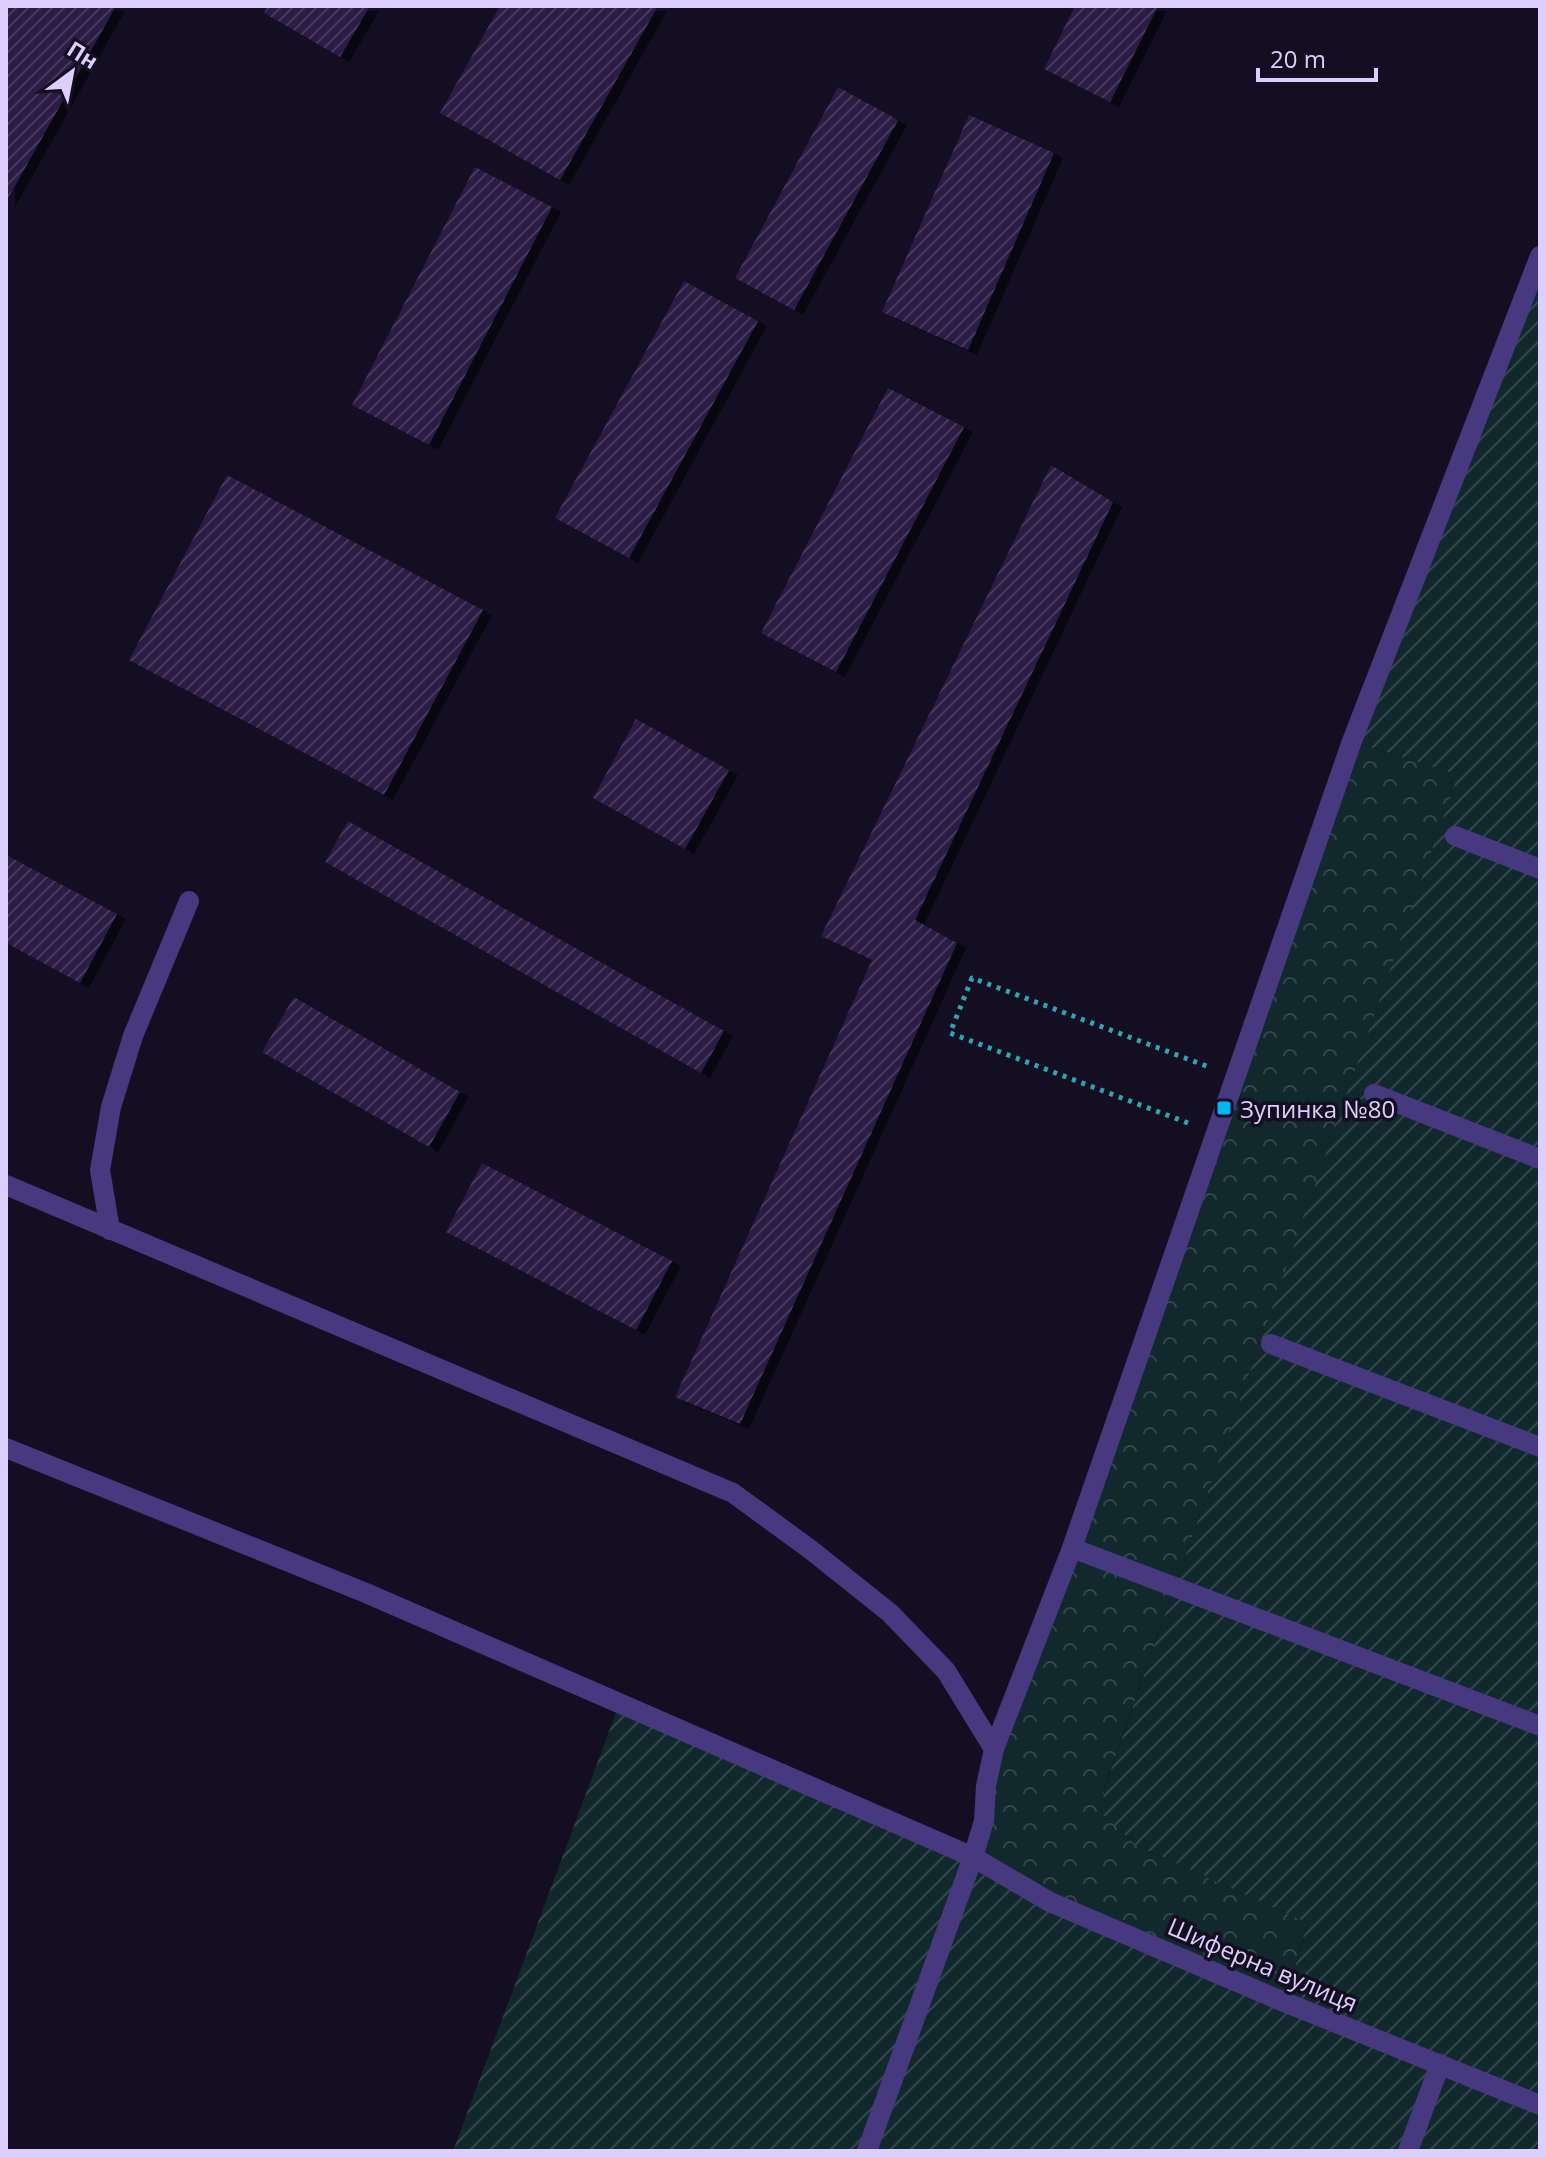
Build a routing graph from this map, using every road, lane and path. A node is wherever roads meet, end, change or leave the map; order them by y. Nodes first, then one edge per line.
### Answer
1 (1540, 256) edge
2 (1455, 836) dead end
3 (1540, 869) edge
4 (189, 901) dead end
5 (1235, 1076) junction
6 (1374, 1094) dead end
7 (1215, 1133) junction
8 (1540, 1159) edge
9 (6, 1185) edge
10 (110, 1230) junction
11 (1271, 1344) dead end
12 (1540, 1447) edge
13 (6, 1448) edge
14 (1072, 1548) junction
15 (1540, 1726) edge
16 (994, 1749) junction
17 (973, 1857) junction
18 (1440, 2064) junction
19 (1540, 2105) edge
20 (867, 2151) edge
21 (1408, 2151) edge

1 - 5 street
2 - 3 street
4 - 10 street
5 - 7 street
5 - 7 path
6 - 8 street
7 - 14 street
9 - 10 street
10 - 16 street
11 - 12 street
13 - 17 street, Шиферна вулиця
14 - 15 street
14 - 16 street
16 - 17 street
17 - 18 street, Шиферна вулиця
17 - 20 street
18 - 19 street, Шиферна вулиця
18 - 21 street

